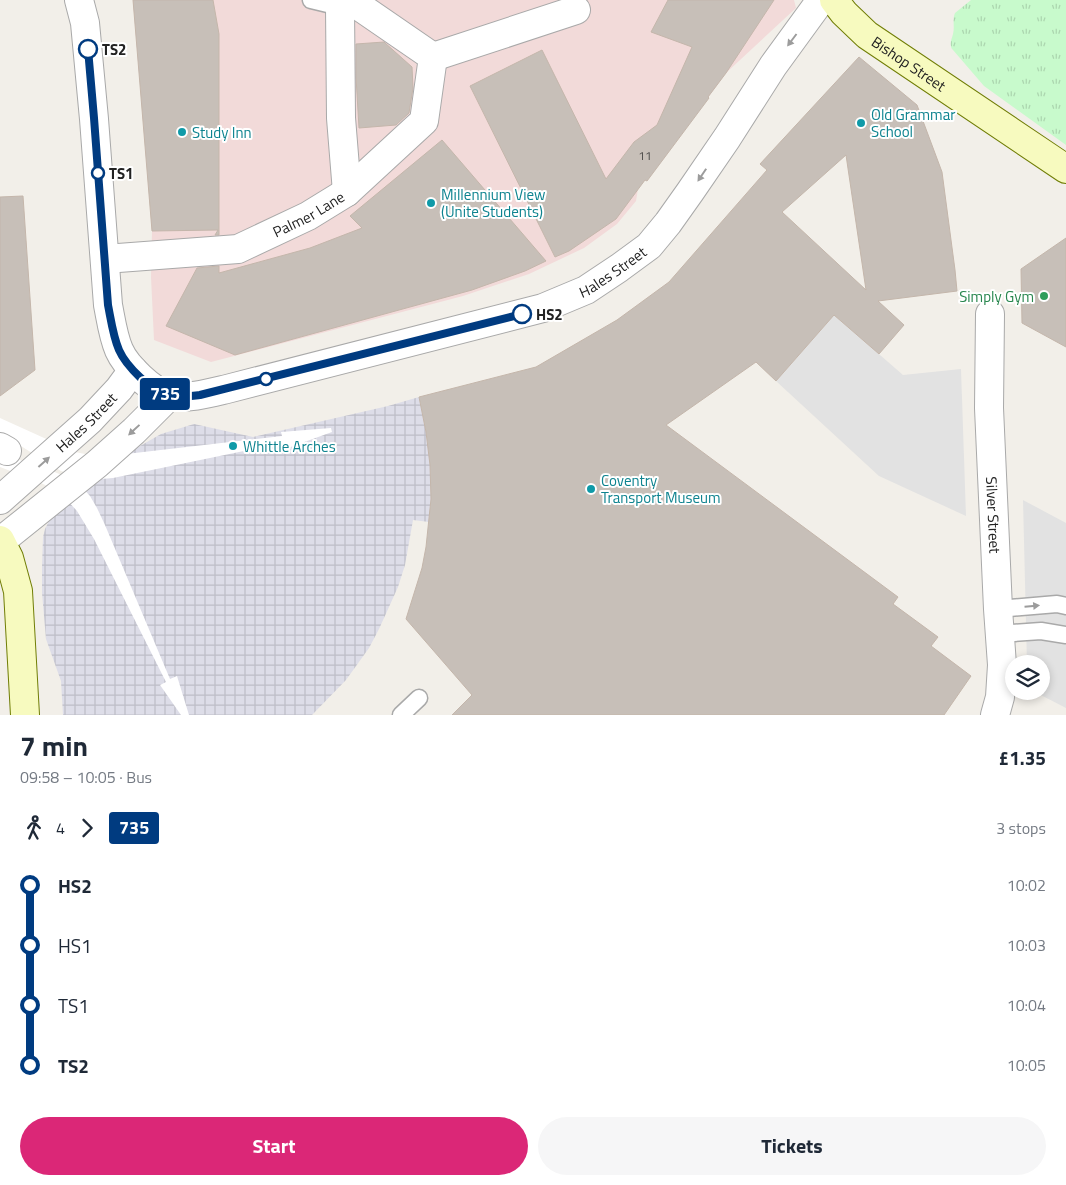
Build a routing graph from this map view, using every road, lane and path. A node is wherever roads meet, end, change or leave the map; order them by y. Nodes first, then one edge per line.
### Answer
1 (79, 0) edge
2 (311, 0) edge
3 (821, 0) edge
4 (834, 0) edge
5 (343, 2) edge
6 (576, 10) dead end
7 (433, 57) junction
8 (1066, 168) edge
9 (347, 192) junction
10 (105, 259) junction
11 (990, 314) dead end
12 (133, 370) junction
13 (169, 396) junction
14 (0, 500) edge
15 (1, 541) edge
16 (1066, 606) edge
17 (999, 621) junction
18 (1066, 635) edge
19 (419, 698) dead end
20 (24, 715) edge
21 (401, 715) edge
22 (995, 715) edge

1 - 10 street
2 - 5 lane
3 -> 13 street, Hales Street
4 - 8 street, Bishop Street
5 - 7 street
5 - 9 street
6 - 7 street
7 - 9 street, Palmer Lane
9 - 10 street, Palmer Lane
10 - 12 street
11 - 17 street, Silver Street
12 - 13 street
14 -> 12 street, Hales Street
13 -> 15 street
15 - 20 street
17 -> 16 lane
17 - 18 lane
17 - 22 street, Silver Street
19 - 21 lane

